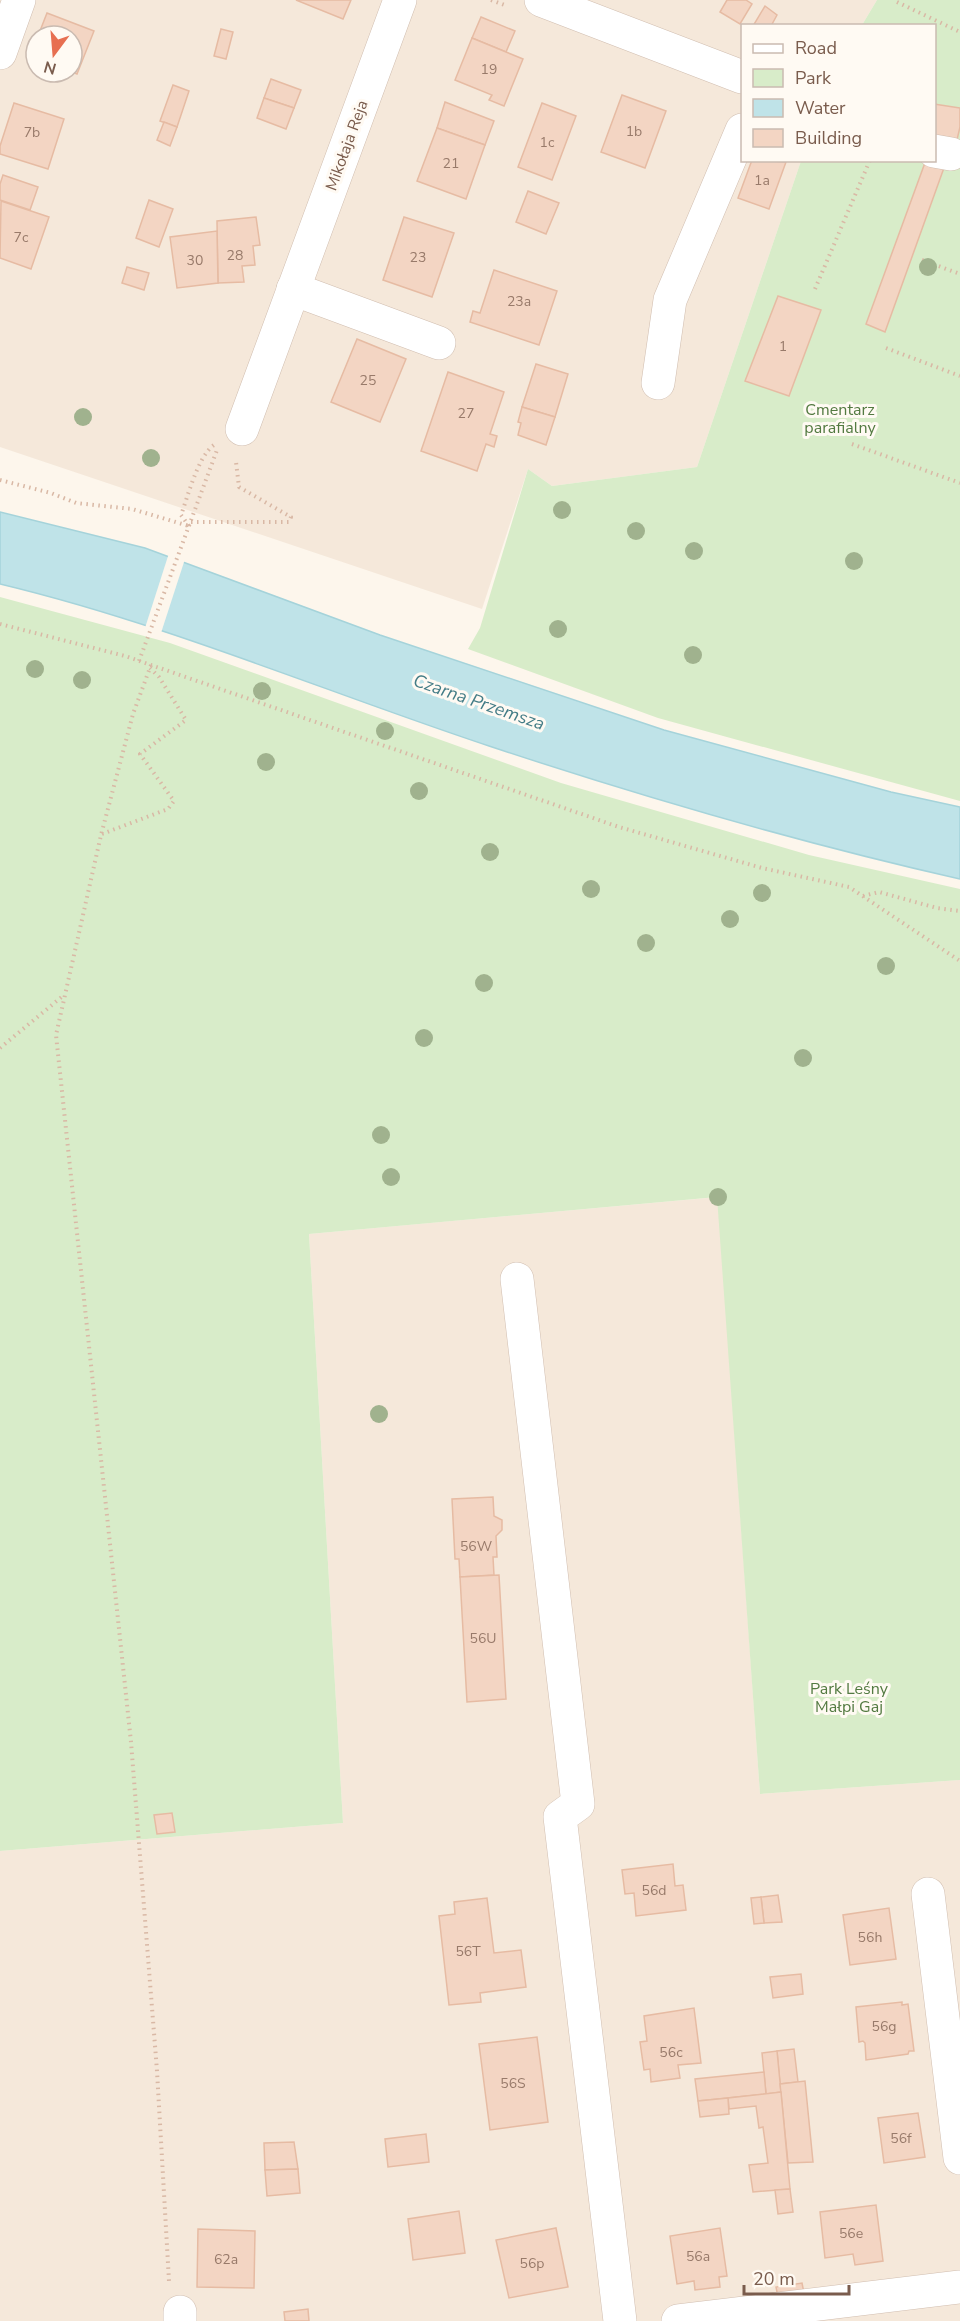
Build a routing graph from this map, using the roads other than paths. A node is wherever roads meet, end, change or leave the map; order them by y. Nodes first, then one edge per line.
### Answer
1 (19, 0) edge
2 (399, 0) edge
3 (541, 0) edge
4 (0, 53) edge
5 (741, 77) edge
6 (741, 132) edge
7 (292, 289) junction
8 (439, 343) dead end
9 (658, 383) dead end
10 (232, 442) road end
11 (517, 1279) dead end
12 (928, 1894) dead end
13 (960, 2158) edge
14 (960, 2287) edge
15 (620, 2321) edge
16 (678, 2321) edge

1 - 4 street
2 - 7 street, Mikołaja Reja
3 - 5 street
6 - 9 street
7 - 8 street
7 - 10 street, Mikołaja Reja
11 - 15 street
12 - 13 street
14 - 16 street

